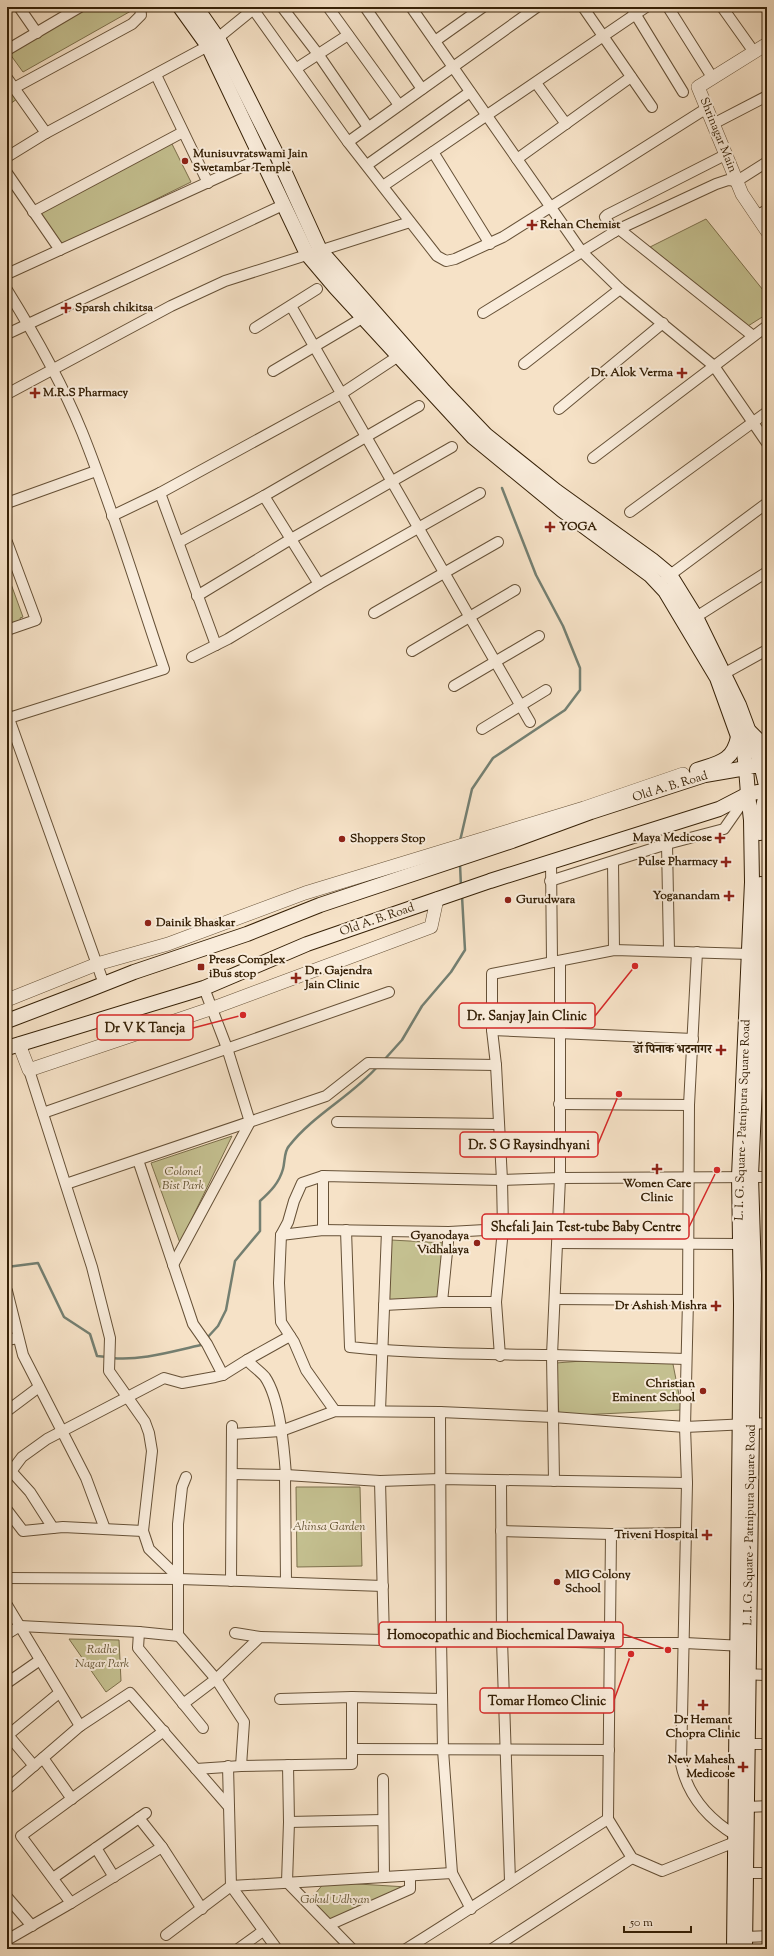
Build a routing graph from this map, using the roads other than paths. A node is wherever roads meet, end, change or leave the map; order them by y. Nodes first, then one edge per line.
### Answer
1 (19, 7) edge
2 (80, 7) edge
3 (140, 7) edge
4 (180, 7) edge
5 (196, 7) edge
6 (282, 7) edge
7 (328, 7) edge
8 (365, 7) edge
9 (411, 7) edge
10 (483, 7) edge
11 (537, 7) edge
12 (583, 7) edge
13 (646, 7) edge
14 (668, 7) edge
15 (722, 7) edge
16 (255, 8) edge
17 (634, 11) edge
18 (37, 33) junction
19 (348, 35) junction
20 (604, 38) junction
21 (435, 41) junction
22 (213, 42) junction
23 (767, 44) edge
24 (7, 50) edge
25 (754, 52) junction
26 (318, 54) junction
27 (453, 67) junction
28 (296, 68) junction
29 (156, 75) junction
30 (631, 77) junction
31 (712, 77) junction
32 (7, 78) edge
33 (536, 83) junction
34 (14, 88) junction
35 (422, 89) junction
36 (470, 92) junction
37 (683, 92) dead end
38 (767, 96) edge
39 (399, 105) junction
40 (652, 107) dead end
41 (707, 108) junction
42 (487, 116) junction
43 (566, 124) junction
44 (713, 124) junction
45 (368, 127) junction
46 (183, 132) junction
47 (46, 133) junction
48 (348, 142) junction
49 (275, 151) junction
50 (433, 152) junction
51 (725, 155) junction
52 (7, 157) edge
53 (261, 158) junction
54 (517, 159) junction
55 (767, 162) edge
56 (367, 165) junction
57 (7, 173) edge
58 (737, 180) junction
59 (208, 183) junction
60 (382, 186) junction
61 (283, 205) junction
62 (551, 208) junction
63 (33, 212) junction
64 (762, 213) edge
65 (410, 222) junction
66 (617, 231) junction
67 (767, 231) edge
68 (490, 244) junction
69 (60, 250) junction
70 (313, 252) junction
71 (582, 252) junction
72 (7, 274) edge
73 (317, 289) dead end
74 (620, 289) junction
75 (7, 290) edge
76 (291, 306) junction
77 (483, 313) dead end
78 (368, 315) junction
79 (663, 323) junction
80 (28, 324) junction
81 (767, 326) edge
82 (255, 328) dead end
83 (7, 334) edge
84 (753, 336) junction
85 (314, 348) junction
86 (404, 353) junction
87 (524, 364) dead end
88 (714, 366) junction
89 (52, 370) junction
90 (273, 371) dead end
91 (7, 394) edge
92 (341, 394) junction
93 (419, 406) dead end
94 (559, 409) dead end
95 (767, 412) edge
96 (754, 422) junction
97 (476, 433) junction
98 (367, 437) junction
99 (767, 442) edge
100 (452, 446) dead end
101 (593, 458) dead end
102 (96, 470) junction
103 (391, 481) junction
104 (160, 493) junction
105 (480, 493) dead end
106 (264, 496) junction
107 (7, 503) edge
108 (767, 503) edge
109 (630, 512) dead end
110 (112, 516) junction
111 (418, 527) junction
112 (291, 539) junction
113 (7, 542) edge
114 (179, 542) junction
115 (498, 542) dead end
116 (445, 571) junction
117 (767, 572) edge
118 (670, 575) junction
119 (658, 583) junction
120 (319, 584) junction
121 (515, 590) dead end
122 (197, 596) junction
123 (374, 613) dead end
124 (470, 617) junction
125 (696, 617) junction
126 (7, 630) edge
127 (539, 636) dead end
128 (216, 645) junction
129 (767, 650) edge
130 (412, 651) dead end
131 (192, 657) dead end
132 (495, 661) junction
133 (720, 676) junction
134 (454, 686) dead end
135 (546, 690) dead end
136 (519, 705) junction
137 (8, 716) edge
138 (530, 722) dead end
139 (482, 729) dead end
140 (743, 734) junction
141 (767, 745) edge
142 (764, 763) edge
143 (746, 768) junction
144 (684, 778) junction
145 (767, 790) edge
146 (748, 794) junction
147 (764, 823) edge
148 (667, 844) junction
149 (428, 862) junction
150 (550, 862) junction
151 (613, 862) junction
152 (550, 881) junction
153 (764, 882) edge
154 (437, 899) junction
155 (614, 950) junction
156 (669, 951) junction
157 (696, 952) junction
158 (759, 953) edge
159 (556, 962) junction
160 (97, 964) junction
161 (104, 984) junction
162 (204, 988) junction
163 (389, 992) dead end
164 (7, 1000) edge
165 (213, 1008) junction
166 (7, 1021) edge
167 (492, 1030) junction
168 (559, 1032) junction
169 (693, 1040) junction
170 (13, 1046) edge
171 (227, 1048) junction
172 (496, 1065) junction
173 (29, 1070) junction
174 (560, 1104) junction
175 (689, 1105) junction
176 (43, 1113) junction
177 (250, 1122) junction
178 (337, 1122) dead end
179 (499, 1124) junction
180 (138, 1160) junction
181 (322, 1176) junction
182 (688, 1176) junction
183 (745, 1176) junction
184 (767, 1176) edge
185 (560, 1178) junction
186 (502, 1180) junction
187 (66, 1184) junction
188 (503, 1228) junction
189 (323, 1230) junction
190 (346, 1230) junction
191 (387, 1231) junction
192 (449, 1232) junction
193 (281, 1235) junction
194 (558, 1243) junction
195 (688, 1244) junction
196 (740, 1244) junction
197 (173, 1265) junction
198 (7, 1291) edge
199 (554, 1299) junction
200 (688, 1300) junction
201 (442, 1302) junction
202 (496, 1302) junction
203 (384, 1306) junction
204 (290, 1336) junction
205 (18, 1338) junction
206 (7, 1340) edge
207 (384, 1351) junction
208 (552, 1355) junction
209 (500, 1356) junction
210 (686, 1359) junction
211 (247, 1360) junction
212 (223, 1375) junction
213 (39, 1387) junction
214 (126, 1396) junction
215 (7, 1411) edge
216 (380, 1411) junction
217 (336, 1412) junction
218 (440, 1412) junction
219 (554, 1417) junction
220 (745, 1423) junction
221 (767, 1423) edge
222 (685, 1427) junction
223 (63, 1430) junction
224 (281, 1431) junction
225 (9, 1474) edge
226 (232, 1474) junction
227 (285, 1475) junction
228 (186, 1477) dead end
229 (440, 1479) junction
230 (501, 1480) junction
231 (380, 1481) junction
232 (554, 1481) junction
233 (687, 1483) junction
234 (7, 1510) edge
235 (53, 1528) junction
236 (105, 1529) junction
237 (143, 1530) junction
238 (501, 1531) junction
239 (686, 1533) junction
240 (611, 1534) junction
241 (7, 1578) edge
242 (180, 1579) junction
243 (231, 1581) junction
244 (286, 1582) junction
245 (383, 1586) junction
246 (7, 1605) edge
247 (20, 1626) junction
248 (139, 1632) junction
249 (235, 1633) dead end
250 (7, 1634) edge
251 (178, 1636) junction
252 (260, 1636) junction
253 (441, 1638) junction
254 (384, 1640) junction
255 (502, 1640) junction
256 (610, 1643) junction
257 (685, 1643) junction
258 (743, 1646) junction
259 (40, 1660) junction
260 (743, 1674) junction
261 (767, 1675) edge
262 (216, 1678) junction
263 (7, 1683) edge
264 (59, 1693) junction
265 (352, 1698) junction
266 (280, 1699) dead end
267 (442, 1699) junction
268 (183, 1704) junction
269 (80, 1726) junction
270 (203, 1728) dead end
271 (164, 1731) junction
272 (7, 1735) edge
273 (748, 1744) junction
274 (767, 1744) edge
275 (352, 1749) junction
276 (443, 1750) junction
277 (506, 1750) junction
278 (609, 1750) junction
279 (43, 1758) junction
280 (288, 1764) junction
281 (34, 1766) junction
282 (228, 1766) junction
283 (241, 1766) junction
284 (196, 1769) junction
285 (383, 1779) dead end
286 (7, 1789) edge
287 (72, 1799) junction
288 (747, 1806) junction
289 (767, 1806) edge
290 (229, 1807) junction
291 (608, 1819) junction
292 (383, 1820) junction
293 (289, 1822) junction
294 (735, 1838) junction
295 (162, 1847) junction
296 (96, 1848) junction
297 (632, 1858) junction
298 (746, 1873) junction
299 (767, 1873) edge
300 (452, 1874) junction
301 (114, 1877) junction
302 (384, 1877) junction
303 (410, 1877) junction
304 (53, 1878) junction
305 (510, 1881) junction
306 (287, 1882) junction
307 (231, 1886) junction
308 (7, 1897) edge
309 (71, 1903) junction
310 (202, 1909) junction
311 (471, 1909) junction
312 (329, 1925) junction
313 (32, 1926) junction
314 (264, 1931) junction
315 (166, 1935) dead end
316 (767, 1936) edge
317 (7, 1940) edge
318 (745, 1943) edge
319 (238, 1949) edge
320 (277, 1949) edge
321 (352, 1949) edge
322 (406, 1949) edge
323 (492, 1949) edge
324 (734, 1949) edge

1 - 18 street
2 - 18 street
3 - 34 street
4 - 22 main road
5 - 22 main road
6 - 26 street
7 - 19 street
8 - 35 street
9 - 21 street
10 - 21 street
11 - 27 street
12 - 20 street
13 - 17 street
14 - 31 street
15 - 25 street
16 - 22 street
16 - 28 street
17 - 20 street
17 - 37 street
18 - 24 street
19 - 26 street
19 - 39 street
20 - 30 street
20 - 33 street
21 - 27 street
22 - 29 street
22 - 49 main road
22 - 53 main road
23 - 25 street, Shrinagar Main
25 - 31 street, Shrinagar Main
26 - 28 street
26 - 45 street
27 - 35 street
27 - 36 street
28 - 48 street
29 - 46 street
29 - 47 street
30 - 40 street
30 - 43 street
31 - 41 street, Shrinagar Main
32 - 34 street
33 - 42 street
33 - 43 street
34 - 47 street
35 - 39 street
36 - 42 street
36 - 56 street
38 - 44 street
39 - 45 street
41 - 44 street, Shrinagar Main
41 - 62 street
42 - 50 street
42 - 54 street
43 - 54 street
44 - 51 street, Shrinagar Main
45 - 48 street
46 - 59 street
46 - 63 street
47 - 52 street
48 - 56 street
49 - 53 main road
49 - 70 main road
50 - 60 street
50 - 68 street
51 - 58 street, Shrinagar Main
51 - 66 street
53 - 59 street
53 - 61 main road
54 - 62 street
55 - 58 street
56 - 60 street
57 - 63 street
58 - 64 street, Shrinagar Main
58 - 66 street
59 - 69 street
60 - 65 street
61 - 70 main road
61 - 80 street
62 - 68 street
62 - 71 street
63 - 69 street
64 - 67 street, Shrinagar Main
65 - 68 street
65 - 70 street
66 - 71 street
66 - 84 street
69 - 72 street
70 - 78 main road
70 - 89 street
71 - 74 street
71 - 77 street
73 - 76 street
74 - 79 street
74 - 87 street
75 - 80 street
76 - 82 street
76 - 85 street
78 - 85 street
78 - 86 main road
79 - 88 street
79 - 94 street
80 - 83 street
80 - 89 street
81 - 84 street
84 - 88 street
85 - 90 street
85 - 92 street
86 - 92 street
86 - 97 main road
88 - 96 street
88 - 101 street
89 - 91 street
89 - 102 street
92 - 98 street
92 - 104 street
93 - 98 street
95 - 96 street
96 - 99 street
96 - 109 street
97 - 118 main road
97 - 119 main road
98 - 103 street
98 - 106 street
100 - 103 street
102 - 107 street
102 - 110 street
103 - 111 street
103 - 112 street
104 - 110 street
104 - 114 street
105 - 111 street
106 - 112 street
106 - 114 street
108 - 118 street
110 - 137 street
111 - 116 street
111 - 120 street
112 - 120 street
112 - 122 street
113 - 126 street
114 - 122 street
115 - 116 street
116 - 123 street
116 - 124 street
117 - 125 street
118 - 119 street
118 - 125 main road
119 - 133 main road
120 - 128 street
121 - 124 street
122 - 128 street
124 - 130 street
124 - 132 street
125 - 133 main road
127 - 132 street
128 - 131 street
129 - 133 street
132 - 134 street
132 - 136 street
133 - 140 main road
135 - 136 street
136 - 138 street
136 - 139 street
137 - 160 street
140 - 141 main road
140 - 142 main road
140 - 143 main road, L. I. G. Square - Patnipura Square Road
140 - 144 main road
142 - 143 main road, Old A. B. Road
142 - 145 main road
143 - 144 main road, Old A. B. Road
143 - 146 main road, L. I. G. Square - Patnipura Square Road
144 - 149 main road, Old A. B. Road
145 - 146 main road, Old A. B. Road
145 - 147 main road, L. I. G. Square - Patnipura Square Road
146 - 148 street
146 - 150 main road, Old A. B. Road
146 - 158 main road, L. I. G. Square - Patnipura Square Road
147 - 153 main road, L. I. G. Square - Patnipura Square Road
148 - 151 street
148 - 156 street
149 - 160 street
149 - 161 main road, Old A. B. Road
150 - 152 street
150 - 154 main road, Old A. B. Road
151 - 152 street
151 - 155 street
152 - 159 street
153 - 158 main road, L. I. G. Square - Patnipura Square Road
154 - 162 main road, Old A. B. Road
154 - 165 street
155 - 156 street
155 - 159 street
156 - 157 street
157 - 158 street
157 - 169 street
158 - 183 main road, L. I. G. Square - Patnipura Square Road
159 - 167 street
159 - 168 street
160 - 161 street
160 - 164 street
161 - 166 main road, Old A. B. Road
162 - 165 street
162 - 170 main road, Old A. B. Road
163 - 171 street
165 - 171 street
165 - 173 street
167 - 168 street
167 - 172 street
168 - 169 street
168 - 174 street
169 - 175 street
170 - 173 street
171 - 176 street
171 - 177 street
172 - 177 street
172 - 179 street
173 - 176 street
174 - 175 street
174 - 185 street
175 - 182 street
176 - 187 street
177 - 180 street
177 - 197 street
178 - 179 street
179 - 186 street
180 - 187 street
180 - 197 street
181 - 186 street
181 - 189 street
181 - 193 street
182 - 183 street
182 - 185 street
182 - 195 street
183 - 184 street
183 - 196 main road, L. I. G. Square - Patnipura Square Road
183 - 220 main road, L. I. G. Square - Patnipura Square Road
185 - 186 street
185 - 194 street
186 - 188 street
187 - 214 street
188 - 192 street
188 - 202 street
189 - 190 street
189 - 193 street
190 - 191 street
190 - 207 street
191 - 192 street
191 - 203 street
192 - 201 street
193 - 204 street
194 - 195 street
194 - 199 street
195 - 196 street
195 - 200 street
196 - 220 main road, L. I. G. Square - Patnipura Square Road
197 - 212 street
198 - 205 street
199 - 200 street
199 - 208 street
200 - 210 street
201 - 202 street
201 - 203 street
202 - 209 street
203 - 207 street
204 - 211 street
204 - 217 street
205 - 206 street
205 - 213 street
207 - 209 street
207 - 216 street
208 - 209 street
208 - 210 street
208 - 219 street
210 - 222 street
211 - 212 street
211 - 224 street
212 - 214 street
213 - 215 street
213 - 223 street
214 - 223 street
214 - 237 street
216 - 217 street
216 - 218 street
217 - 224 street
218 - 219 street
218 - 229 street
219 - 222 street
219 - 232 street
220 - 221 street
220 - 222 street
220 - 258 main road, L. I. G. Square - Patnipura Square Road
222 - 233 street
223 - 225 street
223 - 236 street
224 - 226 street
224 - 227 street
225 - 235 street
226 - 227 street
226 - 243 street
227 - 231 street
227 - 244 street
228 - 242 street
229 - 230 street
229 - 231 street
229 - 253 street
230 - 232 street
230 - 238 street
231 - 245 street
232 - 233 street
233 - 239 street
234 - 235 street
235 - 236 street
236 - 237 street
237 - 242 street
238 - 240 street
238 - 255 street
239 - 240 street
239 - 257 street
240 - 256 street
241 - 242 street
242 - 243 street
242 - 251 street
243 - 244 street
244 - 245 street
245 - 254 street
246 - 247 street
247 - 248 street
247 - 250 street
247 - 259 street
248 - 251 street
248 - 268 street
249 - 252 street
251 - 262 street
252 - 254 street
252 - 262 street
253 - 254 street
253 - 255 street
253 - 267 street
255 - 256 street
255 - 277 street
256 - 257 street
256 - 278 street
257 - 258 street
257 - 294 street
258 - 260 main road, L. I. G. Square - Patnipura Square Road
259 - 263 street
259 - 264 street
260 - 261 street
260 - 273 main road, L. I. G. Square - Patnipura Square Road
260 - 294 main road, L. I. G. Square - Patnipura Square Road
262 - 268 street
262 - 283 street
264 - 269 street
264 - 272 street
265 - 266 street
265 - 267 street
265 - 275 street
267 - 276 street
268 - 270 street
269 - 271 street
269 - 279 street
271 - 284 street
271 - 287 street
272 - 281 street
273 - 274 street
273 - 288 main road, L. I. G. Square - Patnipura Square Road
275 - 276 street
275 - 280 street
276 - 277 street
276 - 300 street
277 - 278 street
277 - 305 street
278 - 291 street
279 - 281 street
279 - 287 street
280 - 283 street
280 - 293 street
281 - 286 street
282 - 283 street
282 - 284 street
282 - 290 street
284 - 290 street
285 - 292 street
287 - 304 street
288 - 289 street
288 - 298 main road, L. I. G. Square - Patnipura Square Road
290 - 307 street
291 - 297 street
291 - 305 street
292 - 293 street
292 - 302 street
293 - 306 street
294 - 297 street
294 - 324 main road, L. I. G. Square - Patnipura Square Road
295 - 296 street
295 - 301 street
295 - 310 street
296 - 301 street
296 - 304 street
297 - 323 street
298 - 299 street
298 - 318 main road, L. I. G. Square - Patnipura Square Road
300 - 303 street
300 - 311 street
301 - 309 street
302 - 303 street
302 - 306 street
303 - 312 street
304 - 309 street
305 - 311 street
306 - 307 street
306 - 312 street
307 - 310 street
307 - 314 street
308 - 313 street
309 - 313 street
310 - 315 street
311 - 322 street
312 - 321 street
313 - 317 street
314 - 319 street
314 - 320 street
316 - 318 street

